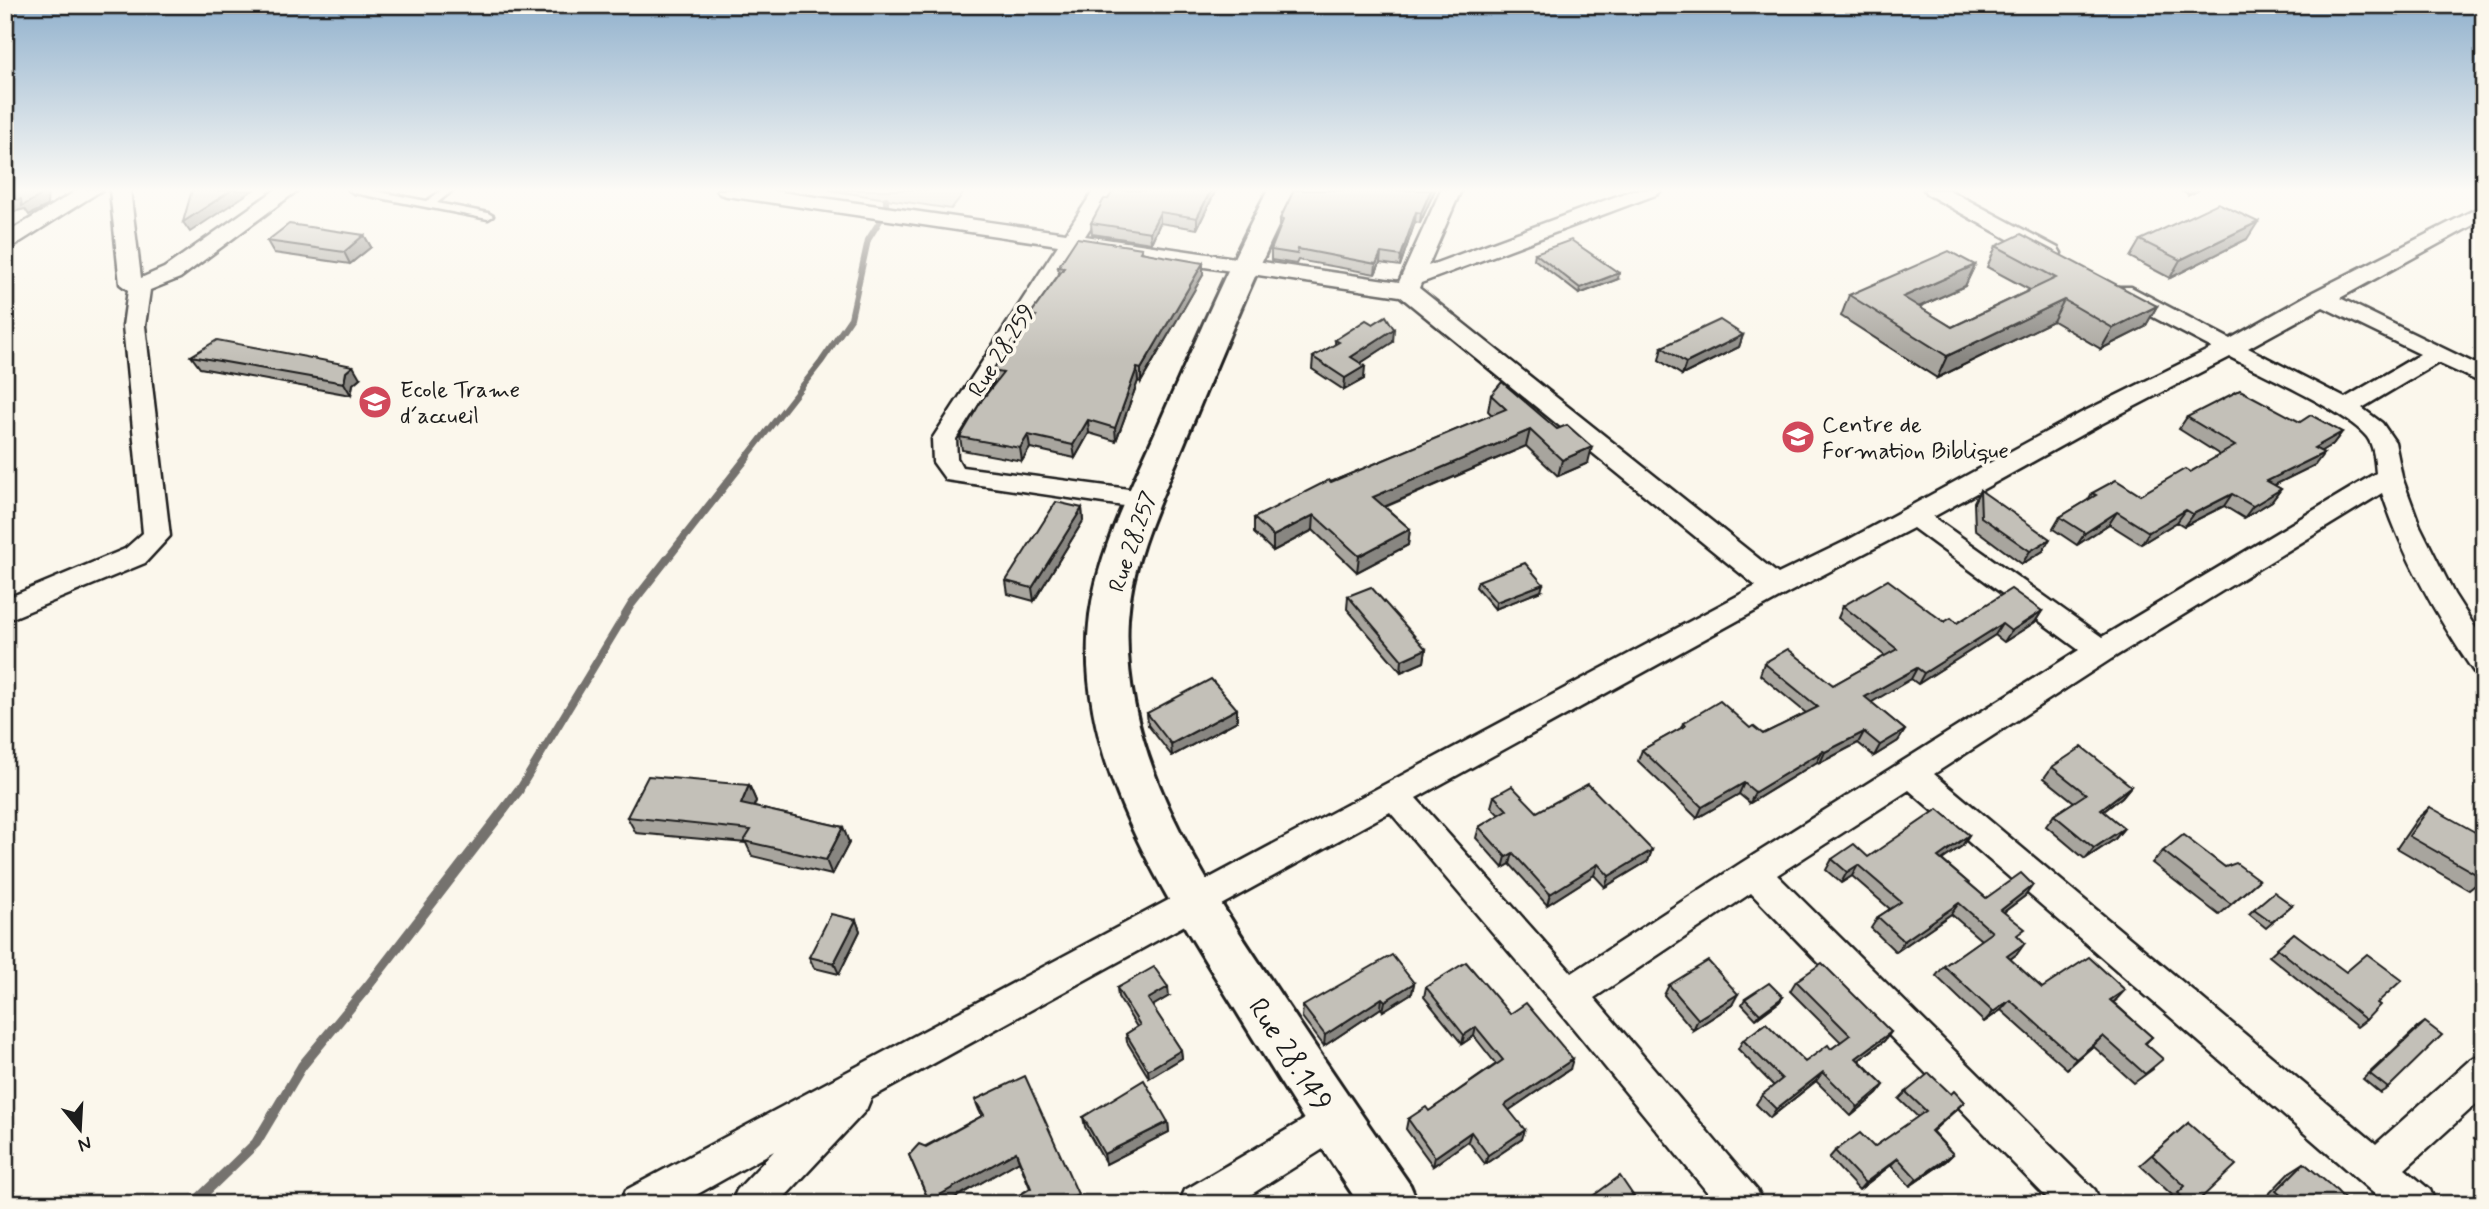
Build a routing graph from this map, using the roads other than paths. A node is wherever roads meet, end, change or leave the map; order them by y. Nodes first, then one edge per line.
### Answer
1 (127, 246) edge
2 (209, 246) edge
3 (1067, 246) edge
4 (1100, 246) edge
5 (1253, 246) edge
6 (1426, 246) edge
7 (1507, 246) edge
8 (2038, 246) edge
9 (2417, 246) edge
10 (2068, 263) edge
11 (1242, 267) junction
12 (2105, 283) edge
13 (1409, 285) junction
14 (141, 286) junction
15 (2321, 297) junction
16 (2228, 349) junction
17 (2437, 354) junction
18 (2484, 377) edge
19 (2345, 408) junction
20 (2389, 477) junction
21 (1144, 500) junction
22 (1914, 516) junction
23 (1776, 587) junction
24 (5, 611) edge
25 (2101, 651) junction
26 (2484, 664) edge
27 (1911, 773) junction
28 (1393, 794) junction
29 (1753, 873) junction
30 (1194, 902) junction
31 (1569, 995) junction
32 (2484, 1072) edge
33 (871, 1078) junction
34 (1334, 1121) junction
35 (2376, 1170) junction
36 (640, 1204) edge
37 (751, 1204) edge
38 (1199, 1204) edge
39 (1391, 1204) edge
40 (1743, 1204) edge
41 (2081, 1204) edge
42 (2416, 1204) edge

1 - 14 street
2 - 14 street
3 - 21 street, Rue 28.259
4 - 11 street
5 - 11 street, Rue 28.257
6 - 13 street
7 - 13 street
8 - 10 street
9 - 15 street
11 - 13 street
11 - 21 street, Rue 28.257
12 - 16 street
13 - 23 street
14 - 24 street
15 - 16 street
15 - 17 street
16 - 19 street
16 - 22 street
17 - 18 street
17 - 19 street
19 - 20 street
20 - 25 street
20 - 26 street
21 - 30 street, Rue 28.257
22 - 23 street
22 - 25 street
23 - 28 street
25 - 27 street
27 - 29 street
27 - 35 street
28 - 30 street
28 - 31 street
29 - 31 street
29 - 41 street
30 - 33 street
30 - 34 street, Rue 28.149
31 - 40 street
32 - 35 street
33 - 36 street
33 - 37 street
34 - 38 street
34 - 39 street, Rue 28.149
35 - 42 street

